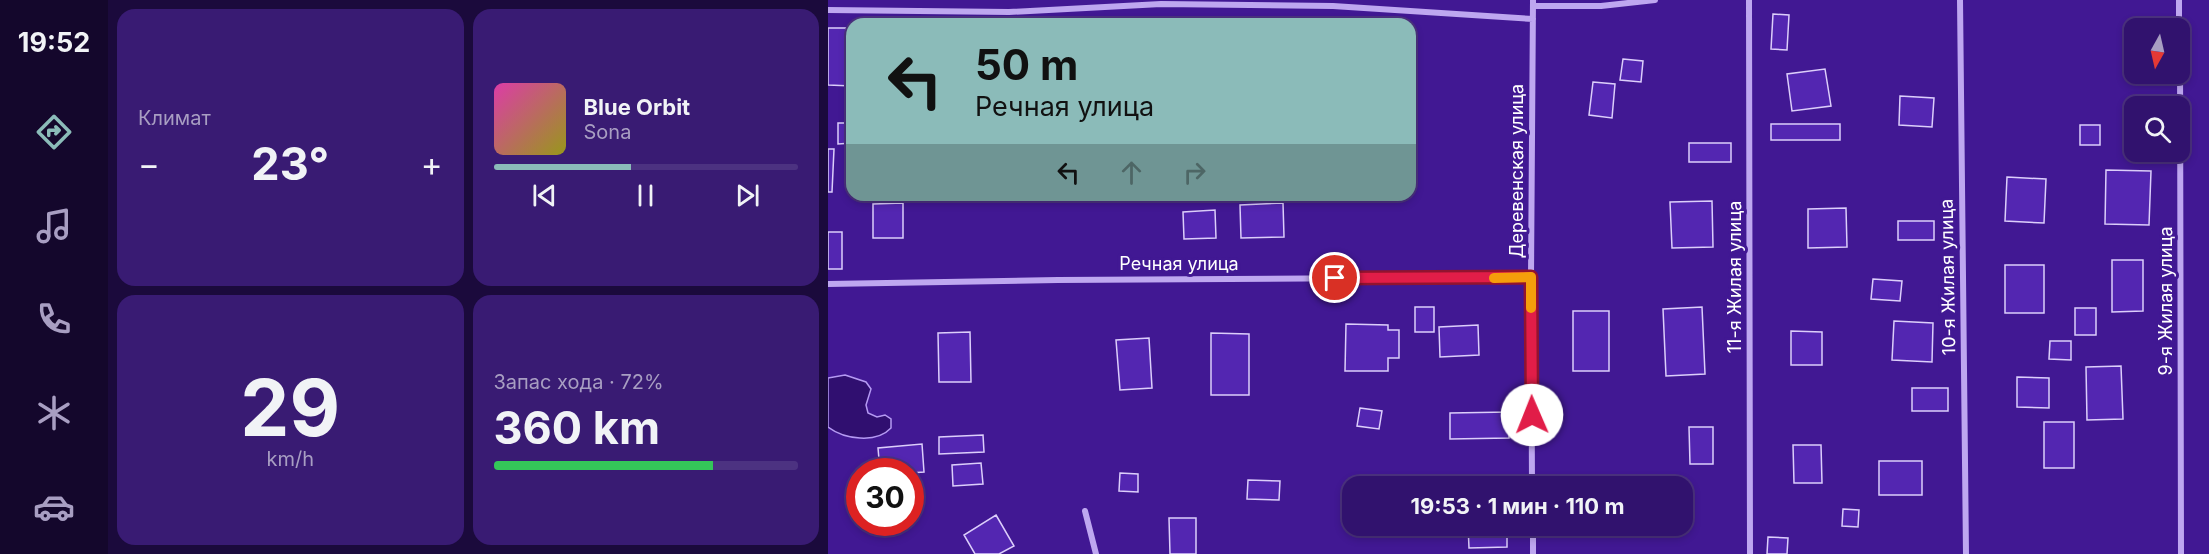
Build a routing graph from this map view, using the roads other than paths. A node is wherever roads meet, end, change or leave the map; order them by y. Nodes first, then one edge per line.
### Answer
1 (1655, 0) edge
2 (1749, 0) edge
3 (1960, 0) edge
4 (2179, 0) edge
5 (1161, 2) edge
6 (1533, 3) edge
7 (828, 10) edge
8 (2179, 18) edge
9 (1533, 19) junction
10 (2180, 84) edge
11 (1531, 277) junction
12 (828, 284) edge
13 (1532, 476) edge
14 (1085, 511) dead end
15 (1533, 536) edge
16 (1096, 554) edge
17 (1533, 554) edge
18 (1750, 554) edge
19 (1966, 554) edge
20 (2181, 554) edge

1 - 6 street
2 - 18 street, 11-я Жилая улица
3 - 19 street, 10-я Жилая улица
4 - 8 street
5 - 7 street
5 - 9 street
6 - 9 street, Деревенская улица
9 - 11 street, Деревенская улица
10 - 20 street, 9-я Жилая улица
11 - 12 street, Речная улица
11 - 13 street, Деревенская улица
14 - 16 street
15 - 17 street

